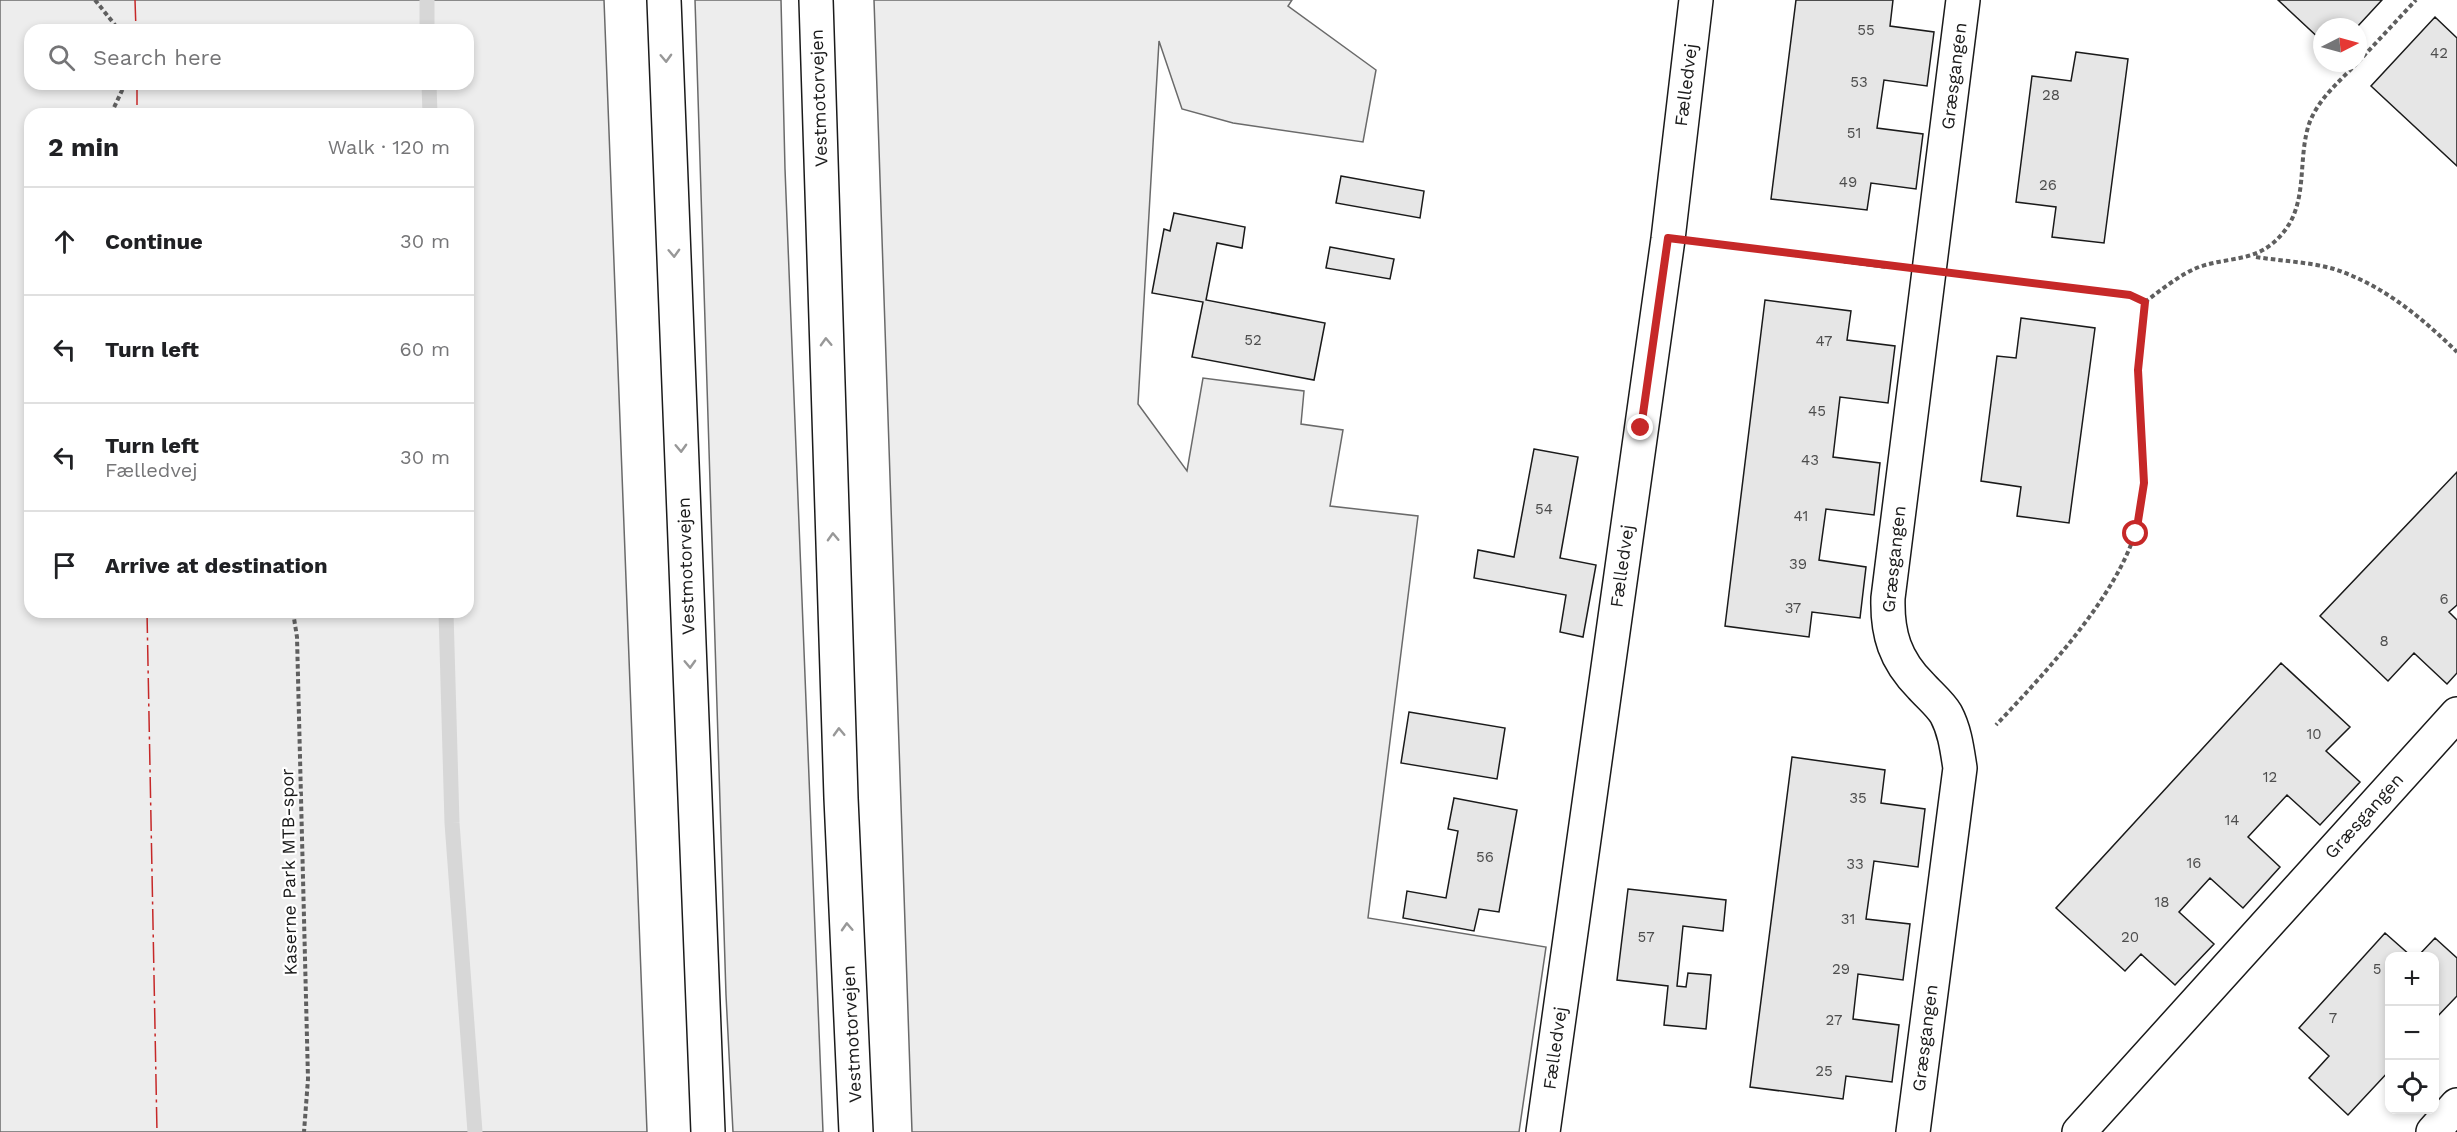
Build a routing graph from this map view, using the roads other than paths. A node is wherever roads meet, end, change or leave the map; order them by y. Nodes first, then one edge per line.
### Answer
1 (664, 0) edge
2 (816, 0) edge
3 (1696, 0) edge
4 (1964, 0) edge
5 (2457, 714) edge
6 (2457, 1105) edge
7 (708, 1132) edge
8 (856, 1132) edge
9 (1543, 1132) edge
10 (1913, 1132) edge
11 (2079, 1132) edge
12 (2433, 1132) edge

1 -> 7 main road, Vestmotorvejen
8 -> 2 main road, Vestmotorvejen
3 - 9 main road, Fælledvej
4 - 10 main road, Græsgangen
5 - 11 main road, Græsgangen
6 - 12 main road

